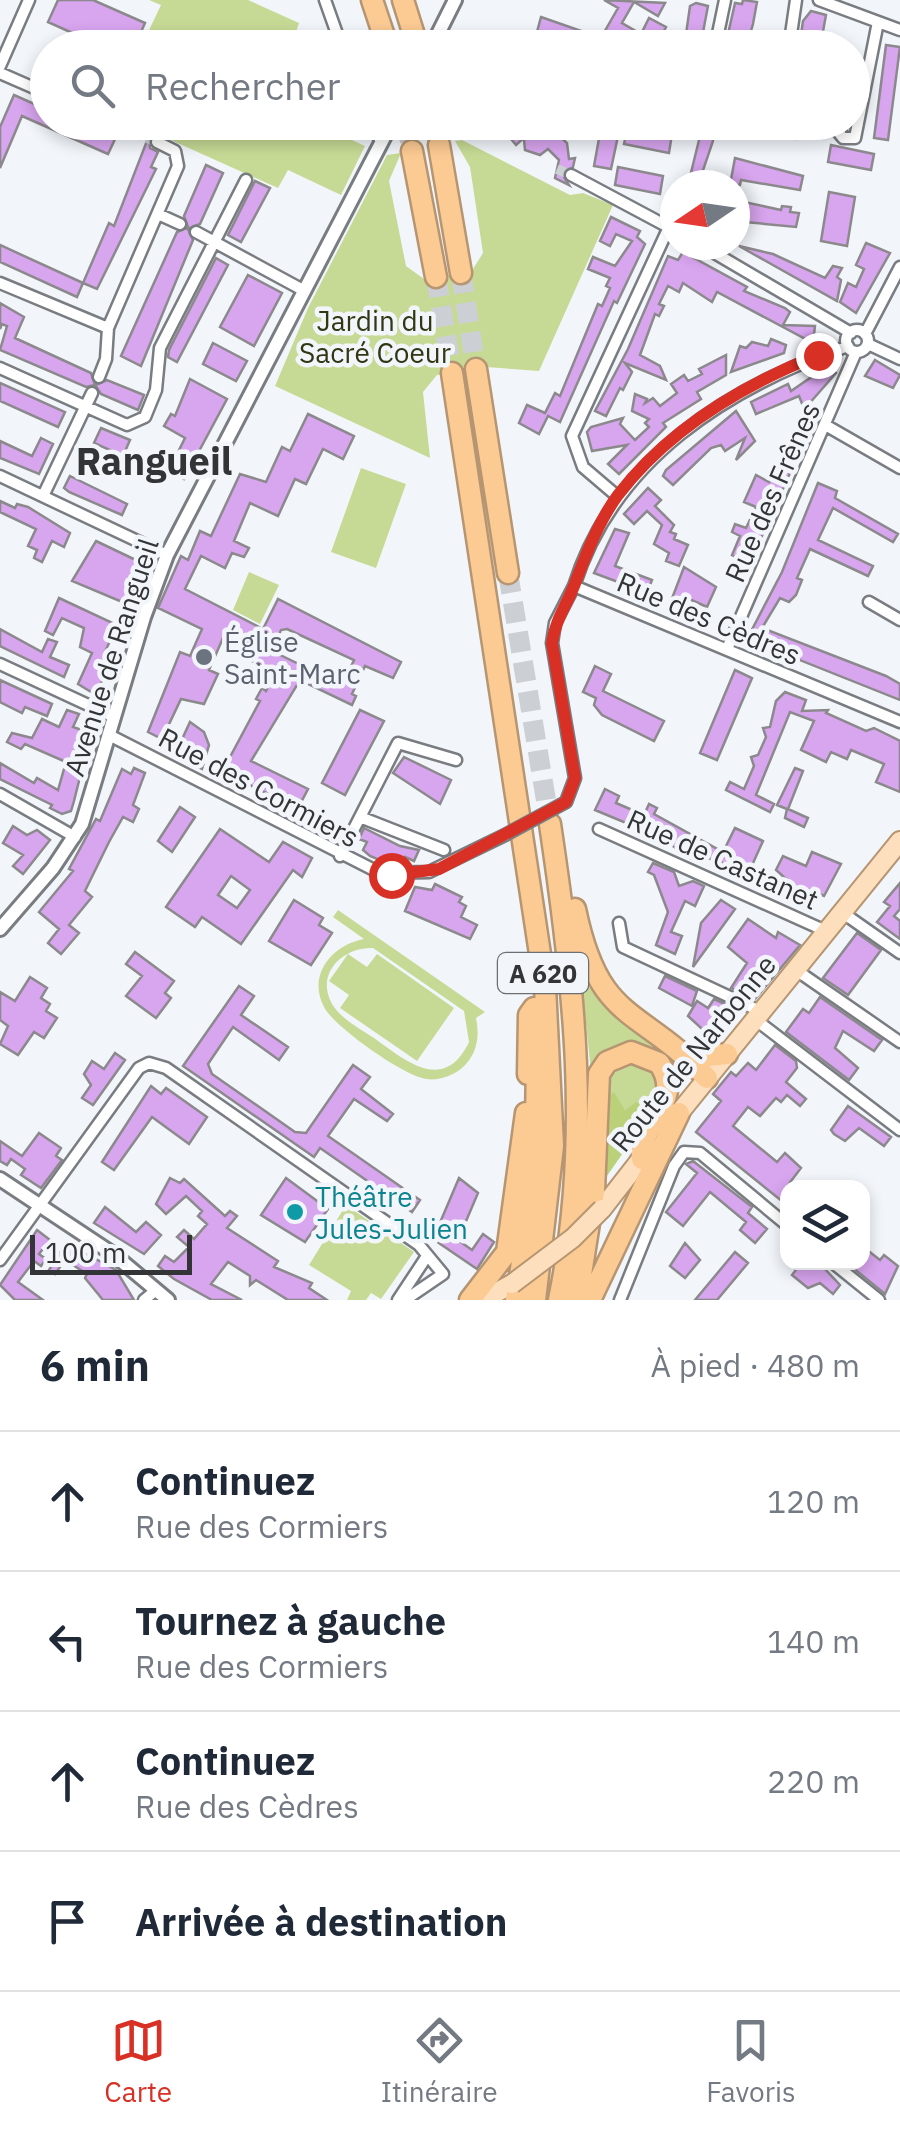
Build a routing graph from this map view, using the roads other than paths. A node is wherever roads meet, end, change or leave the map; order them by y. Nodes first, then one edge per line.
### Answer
1 (29, 0) edge
2 (325, 0) edge
3 (372, 0) edge
4 (402, 0) edge
5 (455, 0) edge
6 (725, 0) edge
7 (796, 0) edge
8 (819, 0) edge
9 (878, 22) junction
10 (336, 30) edge
11 (382, 30) edge
12 (419, 30) edge
13 (437, 30) edge
14 (719, 30) edge
15 (792, 30) edge
16 (900, 30) edge
17 (0, 68) edge
18 (870, 71) edge
19 (30, 84) edge
20 (157, 142) tunnel mouth
21 (382, 142) edge
22 (439, 145) tunnel mouth
23 (412, 151) tunnel mouth
24 (571, 176) tunnel mouth
25 (246, 180) dead end
26 (158, 214) junction
27 (660, 222) edge
28 (180, 224) dead end
29 (196, 232) dead end
30 (214, 241) junction
31 (660, 253) edge
32 (726, 260) edge
33 (900, 267) edge
34 (461, 273) tunnel mouth
35 (436, 277) tunnel mouth
36 (0, 283) edge
37 (303, 290) junction
38 (108, 328) junction
39 (850, 333) junction
40 (866, 339) junction
41 (852, 349) junction
42 (900, 359) edge
43 (0, 368) edge
44 (476, 369) tunnel mouth
45 (452, 373) tunnel mouth
46 (98, 377) dead end
47 (92, 393) dead end
48 (87, 407) junction
49 (827, 426) junction
50 (900, 468) edge
51 (0, 476) edge
52 (43, 496) junction
53 (617, 496) junction
54 (167, 555) junction
55 (508, 574) tunnel mouth
56 (574, 586) junction
57 (869, 602) dead end
58 (900, 620) edge
59 (727, 649) junction
60 (0, 664) edge
61 (504, 696) junction
62 (114, 717) junction
63 (900, 722) edge
64 (109, 736) junction
65 (456, 760) dead end
66 (0, 794) edge
67 (360, 817) junction
68 (599, 829) dead end
69 (75, 837) junction
70 (900, 841) edge
71 (444, 850) dead end
72 (340, 856) junction
73 (843, 913) junction
74 (619, 923) dead end
75 (0, 929) edge
76 (828, 932) junction
77 (900, 953) edge
78 (796, 970) junction
79 (534, 1008) junction
80 (760, 1016) junction
81 (900, 1042) edge
82 (672, 1050) junction
83 (727, 1054) junction
84 (707, 1078) junction
85 (679, 1113) junction
86 (900, 1130) edge
87 (642, 1159) junction
88 (0, 1179) edge
89 (40, 1206) junction
90 (780, 1219) edge
91 (427, 1256) junction
92 (0, 1260) edge
93 (842, 1270) edge
94 (514, 1292) edge
95 (150, 1295) edge
96 (168, 1300) edge
97 (401, 1300) edge
98 (470, 1300) edge
99 (483, 1300) edge
100 (535, 1300) edge
101 (558, 1300) edge
102 (577, 1300) edge
103 (590, 1300) edge
104 (620, 1300) edge
105 (879, 1300) edge

1 - 17 street
2 - 10 street
3 - 11 highway
4 - 12 highway
5 - 13 street
6 - 14 street
7 - 15 street
8 - 9 street
9 - 16 street
9 - 18 street
17 - 19 street
20 - 26 street
21 - 37 street, Avenue de Rangueil
22 - 34 highway
23 - 35 highway
24 - 27 street
25 - 30 street
26 - 28 street
26 - 38 street
29 - 30 street
30 - 37 street
30 - 48 street
31 - 53 street
32 - 39 street
33 - 40 street
36 - 38 street
37 - 54 street, Avenue de Rangueil
38 - 46 street
39 - 40 street
39 - 41 street, Rue des Frênes
40 - 41 street, Rue des Cèdres
40 - 42 street
41 - 49 street, Rue des Frênes
41 - 53 street, Rue des Cèdres
43 - 48 street
44 - 55 highway
45 - 61 highway, A 620
47 - 48 street
48 - 52 street
49 - 50 street
49 - 59 street, Rue des Frênes
51 - 52 street
52 - 54 street
53 - 56 street, Rue des Cèdres
54 - 62 street, Avenue de Rangueil
56 - 59 street, Rue des Cèdres
56 - 72 street, Rue des Cormiers, bridge
57 - 58 street
59 - 63 street, Rue des Cèdres
60 - 62 street
61 - 79 highway
61 - 100 highway, A 620
62 - 64 street, Avenue de Rangueil
64 - 69 street, Avenue de Rangueil
64 - 72 street, Rue des Cormiers
65 - 67 street
66 - 69 street
67 - 71 street
67 - 72 street
68 - 76 street, Rue de Castanet
69 - 75 street, Avenue de Rangueil
70 - 73 main road, Route de Narbonne
73 - 76 main road, Route de Narbonne
73 - 77 street
74 - 80 street
76 - 78 main road, Route de Narbonne
78 - 80 main road, Route de Narbonne
78 - 81 street
79 - 94 highway
79 - 98 highway
80 - 83 main road, Route de Narbonne
80 - 86 street
82 - 83 highway
82 - 84 highway
82 - 101 highway, A 620
83 - 84 main road, Route de Narbonne
84 - 85 main road, Route de Narbonne
85 - 87 main road, Route de Narbonne
85 - 103 highway
87 - 94 main road, Route de Narbonne, bridge
87 - 102 highway
88 - 89 street
89 - 91 street
89 - 92 street
89 - 95 street
90 - 104 street
91 - 97 street
91 - 97 street
93 - 105 street
94 - 99 main road, Route de Narbonne
95 - 96 street

